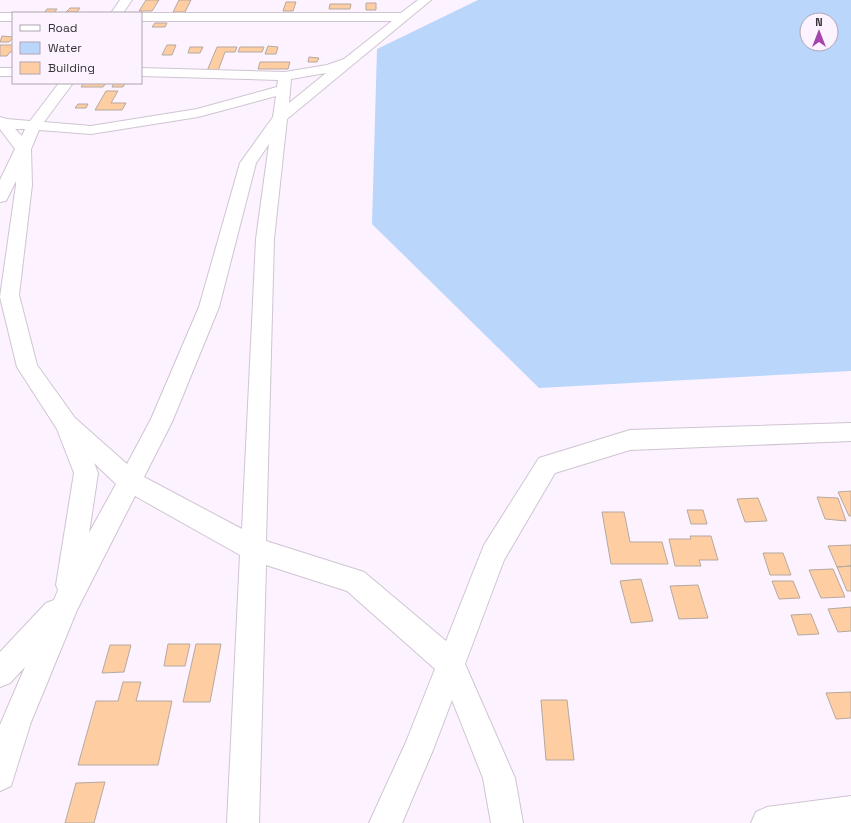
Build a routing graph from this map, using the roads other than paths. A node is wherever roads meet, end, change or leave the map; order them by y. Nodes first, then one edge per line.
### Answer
1 (126, 0) edge
2 (425, 0) edge
3 (118, 12) edge
4 (0, 17) edge
5 (12, 17) edge
6 (142, 17) edge
7 (404, 17) junction
8 (349, 62) junction
9 (0, 72) edge
10 (12, 72) edge
11 (142, 72) edge
12 (284, 82) junction
13 (65, 84) edge
14 (280, 117) junction
15 (1, 123) edge
16 (34, 126) junction
17 (24, 148) junction
18 (0, 197) edge
19 (67, 426) junction
20 (851, 432) edge
21 (130, 482) junction
22 (254, 549) junction
23 (67, 601) junction
24 (451, 664) junction
25 (0, 673) edge
26 (0, 776) edge
27 (851, 812) edge
28 (243, 823) edge
29 (385, 823) edge
30 (507, 823) edge
31 (767, 823) edge

1 - 3 street
2 - 7 street
4 - 5 street
6 - 7 street
7 - 8 street
8 - 12 street
8 - 14 street
9 - 10 street
11 - 12 street
12 - 14 street
12 - 16 street
13 - 16 street
14 - 21 street
14 - 22 street
15 - 16 street
15 - 17 street
16 - 17 street
17 - 18 street
17 - 19 street
19 - 21 street
19 - 23 street
20 - 24 street
21 - 22 street
21 - 23 street
22 - 24 street
22 - 28 street
23 - 25 street
23 - 26 street
24 - 29 street
24 - 30 street
27 - 31 street

